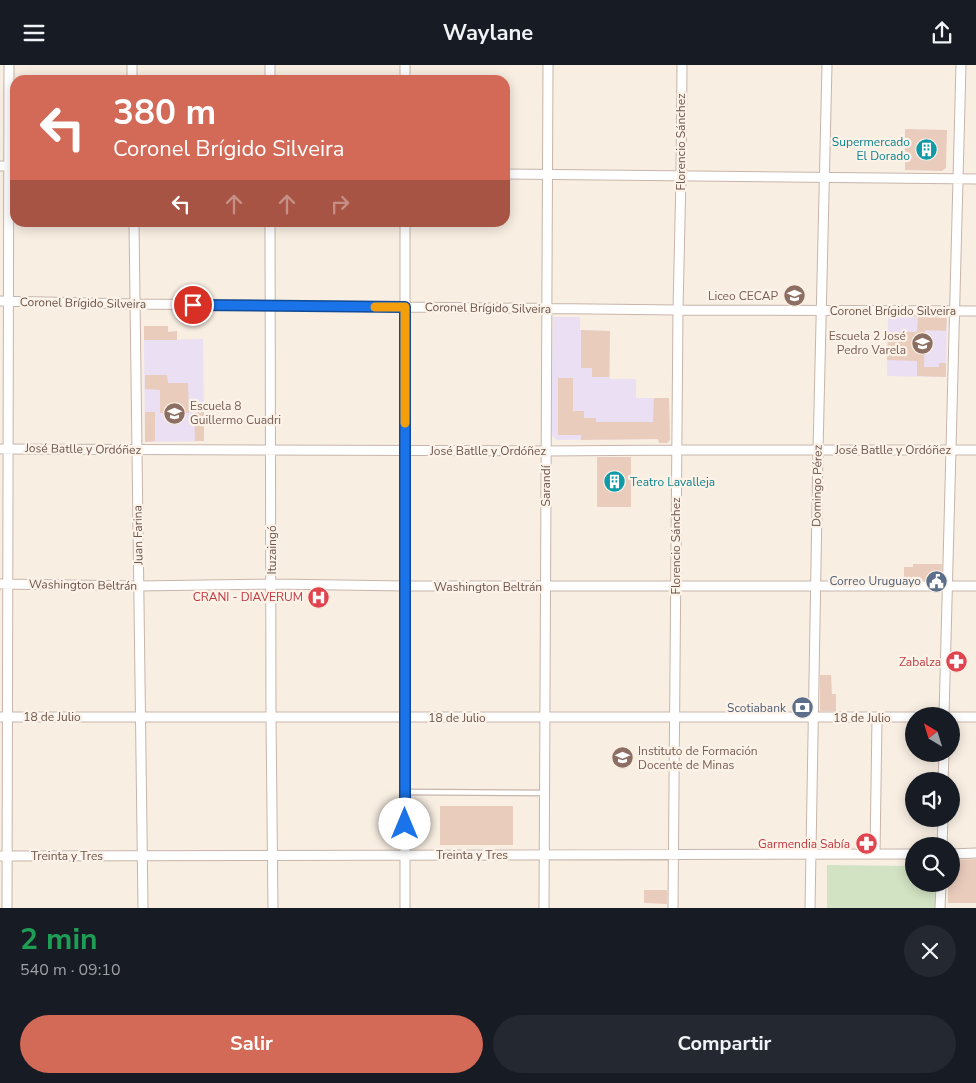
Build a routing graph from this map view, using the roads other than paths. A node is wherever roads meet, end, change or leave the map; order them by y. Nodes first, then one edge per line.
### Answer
1 (9, 65) edge
2 (548, 65) edge
3 (682, 65) edge
4 (827, 65) edge
5 (961, 65) edge
6 (8, 166) edge
7 (510, 174) edge
8 (548, 174) junction
9 (681, 176) junction
10 (824, 176) junction
11 (959, 179) junction
12 (976, 179) edge
13 (134, 227) edge
14 (270, 227) edge
15 (405, 227) edge
16 (4, 301) edge
17 (135, 305) junction
18 (270, 305) junction
19 (405, 307) junction
20 (547, 309) junction
21 (678, 310) junction
22 (821, 311) junction
23 (954, 311) junction
24 (976, 311) edge
25 (3, 449) edge
26 (271, 449) junction
27 (677, 449) junction
28 (137, 450) junction
29 (405, 450) junction
30 (951, 450) junction
31 (976, 450) edge
32 (546, 451) junction
33 (818, 451) junction
34 (4, 584) edge
35 (272, 584) junction
36 (815, 585) junction
37 (139, 586) junction
38 (948, 586) junction
39 (405, 587) junction
40 (546, 587) junction
41 (676, 587) junction
42 (976, 587) edge
43 (944, 707) edge
44 (4, 717) edge
45 (271, 717) junction
46 (905, 717) edge
47 (960, 717) edge
48 (976, 717) edge
49 (141, 718) junction
50 (405, 718) junction
51 (545, 718) junction
52 (675, 718) junction
53 (812, 718) junction
54 (877, 719) junction
55 (405, 793) junction
56 (544, 793) junction
57 (811, 853) junction
58 (875, 853) junction
59 (905, 853) edge
60 (976, 853) edge
61 (544, 854) junction
62 (674, 854) junction
63 (960, 854) edge
64 (273, 855) junction
65 (405, 855) junction
66 (4, 856) edge
67 (142, 856) junction
68 (941, 892) edge
69 (7, 908) edge
70 (143, 908) edge
71 (273, 908) edge
72 (405, 908) edge
73 (544, 908) edge
74 (673, 908) edge
75 (810, 908) edge
76 (940, 908) edge

1 - 6 street
2 - 8 street, Sarandí
3 - 9 street, Florencio Sánchez
4 - 10 street, Domingo Pérez
5 - 11 street
6 - 16 street
7 - 8 street
8 - 9 street
8 - 20 street, Sarandí
9 - 10 street
9 - 21 street, Florencio Sánchez
10 - 11 street
10 - 22 street, Domingo Pérez
11 - 12 street
11 - 23 street
13 - 17 street, Juan Farina
14 - 18 street, Ituzaingó
15 - 19 street
16 - 17 street, Coronel Brígido Silveira
16 - 25 street
17 - 18 street, Coronel Brígido Silveira
17 - 28 street, Juan Farina
18 - 19 street, Coronel Brígido Silveira
18 - 26 street, Ituzaingó
19 - 20 street, Coronel Brígido Silveira
19 - 29 street
20 - 21 street, Coronel Brígido Silveira
20 - 32 street, Sarandí
21 - 22 street, Coronel Brígido Silveira
21 - 27 street, Florencio Sánchez
22 - 23 street, Coronel Brígido Silveira
22 - 33 street, Domingo Pérez
23 - 24 street, Coronel Brígido Silveira
23 - 30 street
25 - 28 street, José Batlle y Ordóñez
25 - 34 street
26 - 28 street, José Batlle y Ordóñez
26 - 29 street, José Batlle y Ordóñez
26 - 35 street, Ituzaingó
27 - 32 street, José Batlle y Ordóñez
27 - 33 street, José Batlle y Ordóñez
27 - 41 street, Florencio Sánchez
28 - 37 street, Juan Farina
29 - 32 street, José Batlle y Ordóñez
29 - 39 street
30 - 31 street, José Batlle y Ordóñez
30 - 33 street, José Batlle y Ordóñez
30 - 38 street
32 - 40 street, Sarandí
33 - 36 street, Domingo Pérez
34 - 37 street, Washington Beltrán
34 - 44 street
35 - 37 street, Washington Beltrán
35 - 39 street, Washington Beltrán
35 - 45 street, Ituzaingó
36 - 38 street, Washington Beltrán
36 - 41 street, Washington Beltrán
36 - 53 street, Domingo Pérez
37 - 49 street, Juan Farina
38 - 42 street, Washington Beltrán
38 - 43 street
39 - 40 street, Washington Beltrán
39 - 50 street
40 - 41 street, Washington Beltrán
40 - 51 street, Sarandí
41 - 52 street, Florencio Sánchez
44 - 49 street, 18 de Julio
44 - 66 street
45 - 49 street, 18 de Julio
45 - 50 street, 18 de Julio
45 - 64 street, Ituzaingó
46 - 54 street, 18 de Julio
47 - 48 street
49 - 67 street, Juan Farina
50 - 51 street, 18 de Julio
50 - 55 street
51 - 52 street, 18 de Julio
51 - 56 street, Sarandí
52 - 53 street, 18 de Julio
52 - 62 street, Florencio Sánchez
53 - 54 street, 18 de Julio
53 - 57 street, Domingo Pérez
54 - 58 street
55 - 56 lane
55 - 65 street
56 - 61 street, Sarandí
57 - 58 street, Treinta y Tres
57 - 62 street, Treinta y Tres
57 - 75 street, Domingo Pérez
58 - 59 street, Treinta y Tres
60 - 63 street
61 - 62 street, Treinta y Tres
61 - 65 street, Treinta y Tres
61 - 73 street, Sarandí
62 - 74 street, Florencio Sánchez
64 - 65 street, Treinta y Tres
64 - 67 street, Treinta y Tres
64 - 71 street, Ituzaingó
65 - 72 street
66 - 67 street, Treinta y Tres
66 - 69 street
67 - 70 street, Juan Farina
68 - 76 street

